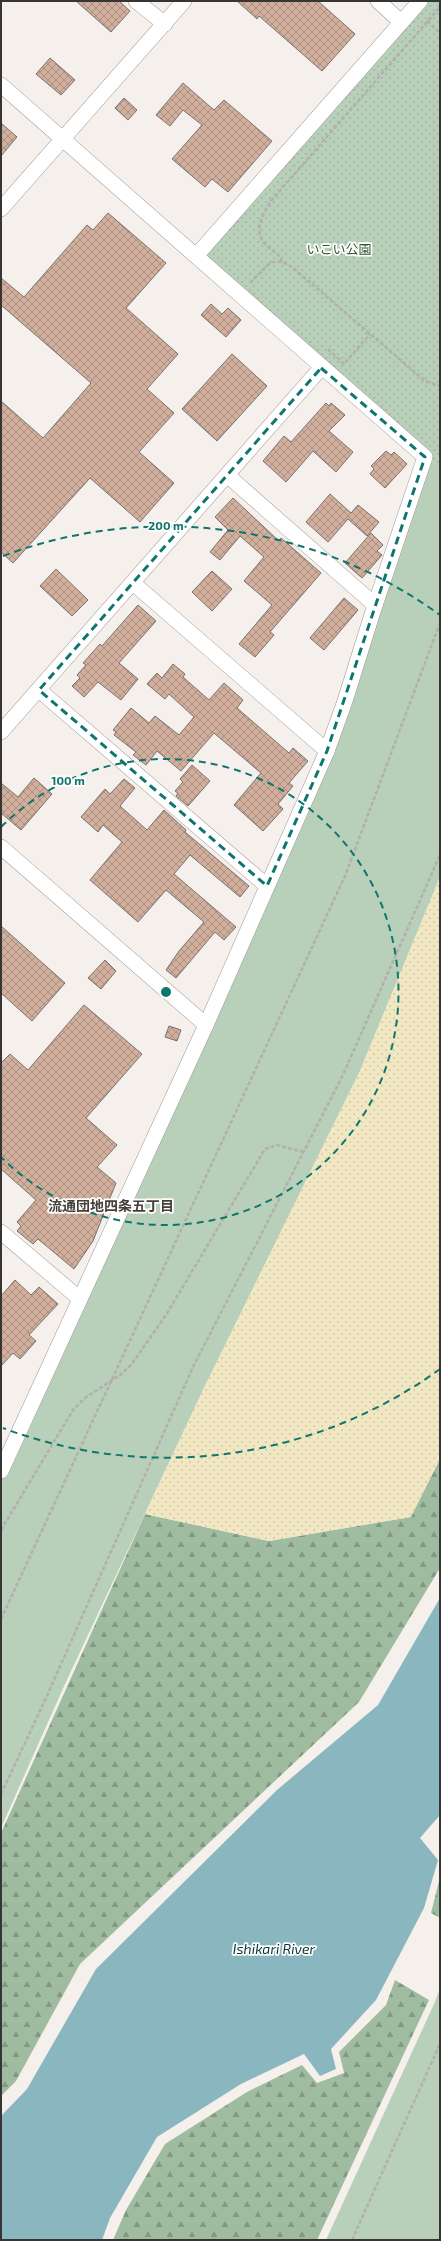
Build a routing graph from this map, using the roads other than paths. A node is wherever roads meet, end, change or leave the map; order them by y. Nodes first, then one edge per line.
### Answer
1 (136, 1) edge
2 (184, 1) edge
3 (378, 1) edge
4 (417, 4) edge
5 (401, 22) junction
6 (165, 24) junction
7 (1, 85) edge
8 (63, 139) junction
9 (1, 209) edge
10 (196, 256) junction
11 (321, 368) junction
12 (227, 475) junction
13 (132, 583) junction
14 (375, 605) junction
15 (39, 690) junction
16 (1, 732) edge
17 (327, 751) junction
18 (1, 847) edge
19 (267, 886) junction
20 (206, 1025) junction
21 (1, 1232) edge
22 (80, 1299) junction
23 (1, 1471) edge

1 - 6 street
2 - 6 street
3 - 5 street
4 - 5 street
5 - 10 street
6 - 8 street
7 - 8 street
8 - 9 street
8 - 10 street
10 - 11 street
11 - 12 street
11 - 14 street
12 - 13 street
12 - 14 street
13 - 15 street
13 - 17 street
14 - 17 street
15 - 16 street
15 - 19 street
17 - 19 street
18 - 20 street
19 - 20 street
20 - 22 street
21 - 22 street
22 - 23 street

